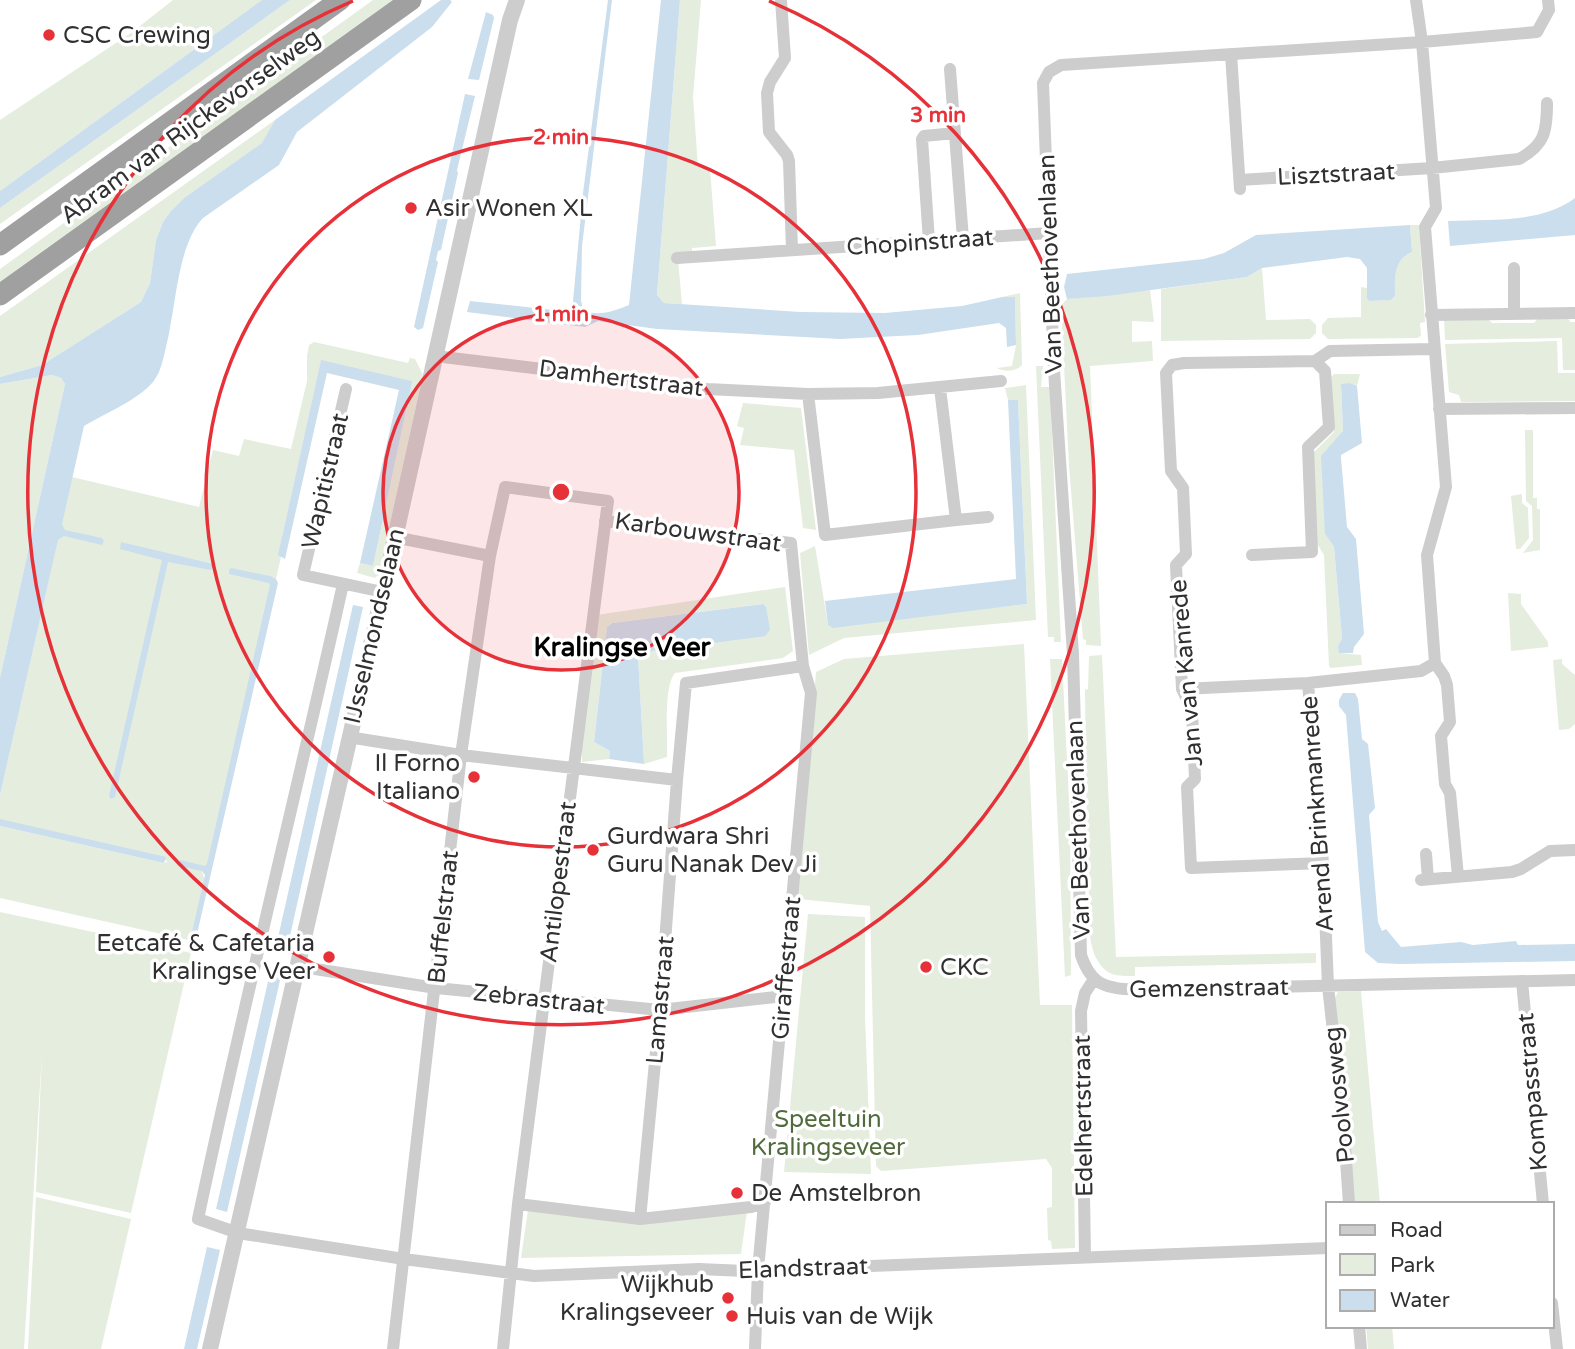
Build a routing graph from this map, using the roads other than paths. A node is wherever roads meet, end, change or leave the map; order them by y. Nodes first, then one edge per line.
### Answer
1 (340, 0) edge
2 (411, 0) edge
3 (508, 0) edge
4 (517, 0) edge
5 (781, 0) edge
6 (1416, 0) edge
7 (1548, 0) edge
8 (510, 20) junction
9 (1422, 42) junction
10 (1231, 54) junction
11 (950, 69) dead end
12 (1547, 103) dead end
13 (955, 133) junction
14 (1433, 169) junction
15 (79, 188) junction
16 (0, 232) edge
17 (1049, 233) junction
18 (963, 239) junction
19 (929, 241) junction
20 (0, 245) edge
21 (792, 250) junction
22 (677, 258) dead end
23 (1514, 268) dead end
24 (0, 295) edge
25 (1575, 313) edge
26 (1514, 314) junction
27 (1431, 315) junction
28 (1433, 349) junction
29 (435, 356) junction
30 (1315, 361) junction
31 (1001, 381) dead end
32 (940, 388) junction
33 (346, 389) dead end
34 (808, 394) junction
35 (1575, 408) edge
36 (1439, 409) junction
37 (505, 487) joint
38 (988, 517) dead end
39 (956, 520) junction
40 (605, 521) junction
41 (394, 537) junction
42 (1252, 555) dead end
43 (490, 556) junction
44 (343, 584) junction
45 (383, 593) junction
46 (1435, 663) junction
47 (803, 666) junction
48 (1308, 683) junction
49 (1182, 689) junction
50 (348, 737) junction
51 (461, 755) junction
52 (572, 768) junction
53 (677, 780) junction
54 (1575, 850) edge
55 (1426, 854) dead end
56 (1323, 863) junction
57 (1458, 876) junction
58 (296, 966) junction
59 (1094, 979) junction
60 (1575, 980) edge
61 (1522, 981) junction
62 (1328, 986) junction
63 (436, 988) junction
64 (784, 996) junction
65 (544, 999) junction
66 (660, 1010) junction
67 (765, 1202) junction
68 (1349, 1202) edge
69 (1543, 1202) edge
70 (518, 1204) junction
71 (640, 1219) junction
72 (238, 1233) junction
73 (1326, 1248) edge
74 (1086, 1256) junction
75 (404, 1259) junction
76 (758, 1270) junction
77 (512, 1272) junction
78 (1554, 1321) edge
79 (1359, 1328) edge
80 (210, 1349) edge
81 (393, 1349) edge
82 (503, 1349) edge
83 (755, 1349) edge
84 (1361, 1349) edge
85 (1557, 1349) edge

1 - 15 highway, Abram van Rijckevorselweg
2 - 24 highway, Abram van Rijckevorselweg
3 - 8 street, IJsselmondselaan
4 - 8 street, IJsselmondselaan
5 - 21 street
6 - 9 street
7 - 9 street, Van Beethovenlaan
8 - 29 street, IJsselmondselaan
9 - 10 street, Van Beethovenlaan
9 - 14 street
10 - 14 street, Lisztstraat
10 - 17 street, Van Beethovenlaan
11 - 13 street
12 - 14 street, Lisztstraat
13 - 18 street
13 - 19 street
14 - 27 street
15 - 16 highway
15 - 20 highway, Abram van Rijckevorselweg
17 - 18 street, Chopinstraat
17 - 59 street, Van Beethovenlaan
18 - 19 street, Chopinstraat
19 - 21 street, Chopinstraat
21 - 22 street, Chopinstraat
23 - 26 street
25 - 26 street
26 - 27 street
27 - 28 street
28 - 30 street, Jan van Kanrede
28 - 36 street
29 - 34 street, Damhertstraat
29 - 41 street, IJsselmondselaan
30 - 42 street
30 - 49 street, Jan van Kanrede
31 - 32 street, Damhertstraat
32 - 34 street, Damhertstraat
32 - 39 street
33 - 44 street, Wapitistraat
34 - 39 street
35 - 36 street
36 - 46 street
37 - 40 street, Karbouwstraat
37 - 43 street, Buffelstraat
38 - 39 street
40 - 47 street, Karbouwstraat
40 - 52 street, Antilopestraat
41 - 43 street
41 - 45 street, IJsselmondselaan
43 - 51 street, Buffelstraat
44 - 45 street, Wapitistraat
44 - 72 street, IJsselmondselaan
45 - 50 street, IJsselmondselaan
46 - 48 street
46 - 57 street
47 - 53 street, Lamastraat
47 - 64 street, Giraffestraat
48 - 49 street, Arend Brinkmanrede
48 - 56 street, Arend Brinkmanrede
49 - 56 street, Jan van Kanrede
50 - 51 street
50 - 58 street, IJsselmondselaan
51 - 52 street
51 - 63 street, Buffelstraat
52 - 53 street
52 - 65 street, Antilopestraat
53 - 66 street, Lamastraat
54 - 57 street
55 - 57 street
56 - 62 street, Arend Brinkmanrede
58 - 63 street, Zebrastraat
58 - 72 street, IJsselmondselaan
59 - 62 street, Gemzenstraat
59 - 74 street, Edelhertstraat
60 - 61 street, Gemzenstraat
61 - 62 street, Gemzenstraat
61 - 69 street, Kompasstraat
62 - 68 street, Poolvosweg
63 - 65 street, Zebrastraat
63 - 75 street, Buffelstraat
64 - 66 street, Zebrastraat
64 - 67 street, Giraffestraat
65 - 66 street, Zebrastraat
65 - 70 street, Antilopestraat
66 - 71 street, Lamastraat
67 - 71 street
67 - 76 street, Giraffestraat
70 - 71 street
70 - 77 street, Antilopestraat
72 - 75 street, Elandstraat
72 - 80 street, IJsselmondselaan
73 - 74 street, Elandstraat
74 - 76 street, Elandstraat
75 - 77 street, Elandstraat
75 - 81 street, Buffelstraat
76 - 77 street, Elandstraat
76 - 83 street, Giraffestraat
77 - 82 street, Antilopestraat
78 - 85 street
79 - 84 street

